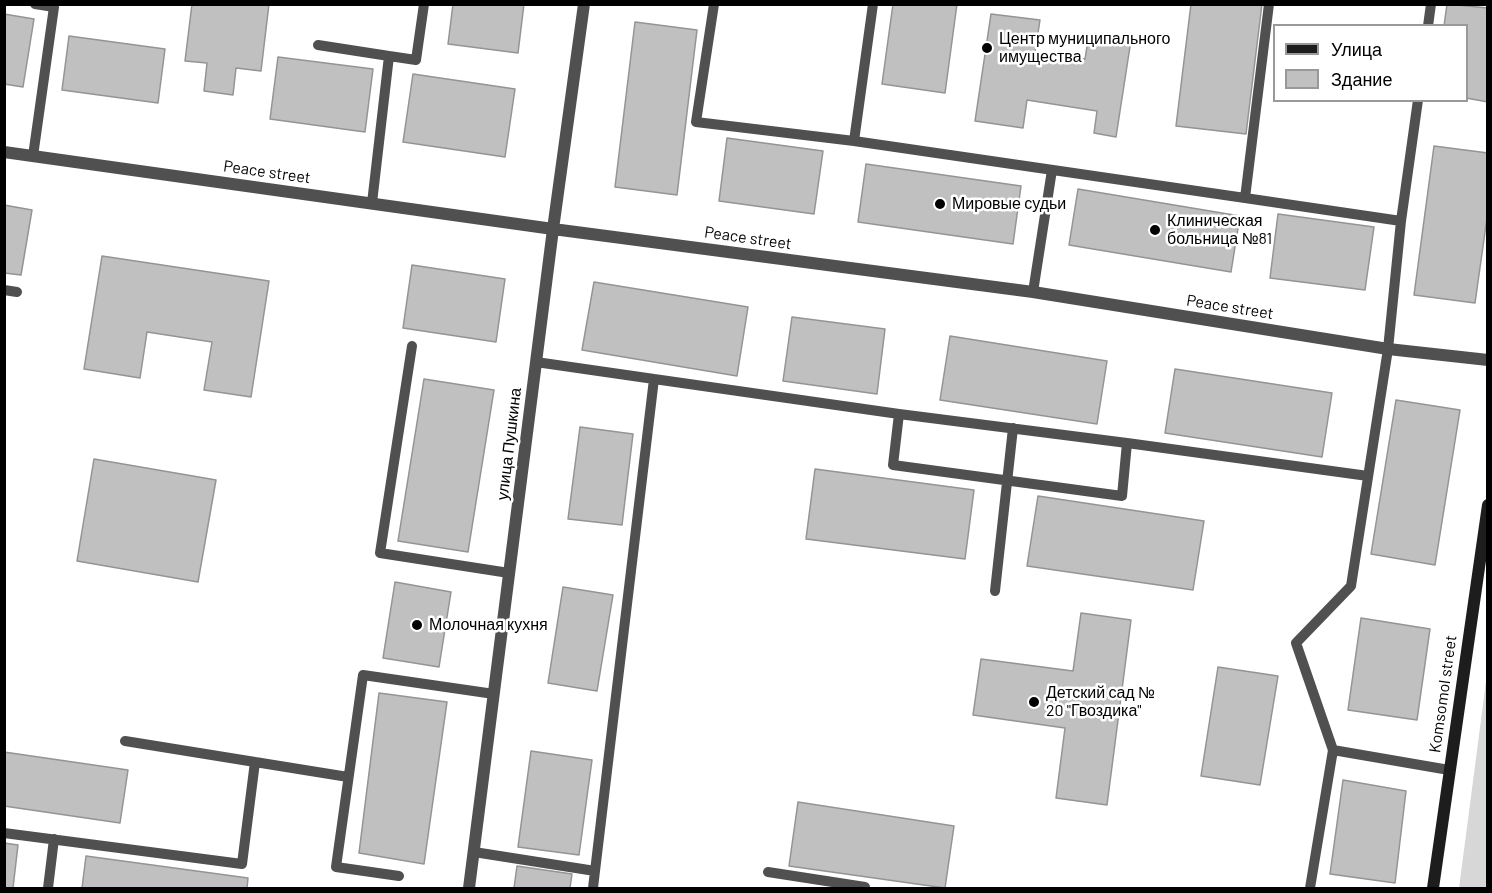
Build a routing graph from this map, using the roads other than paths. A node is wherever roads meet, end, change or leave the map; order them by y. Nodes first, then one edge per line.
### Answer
1 (35, 4) edge
2 (424, 4) edge
3 (584, 4) edge
4 (714, 4) edge
5 (873, 4) edge
6 (1269, 4) edge
7 (1431, 4) edge
8 (53, 6) edge
9 (1428, 24) edge
10 (318, 45) dead end
11 (389, 56) junction
12 (1418, 102) edge
13 (854, 141) junction
14 (4, 152) edge
15 (33, 156) junction
16 (1052, 170) junction
17 (1245, 198) junction
18 (372, 203) junction
19 (1401, 221) junction
20 (553, 229) junction
21 (4, 290) edge
22 (17, 292) dead end
23 (1033, 292) junction
24 (412, 346) dead end
25 (1388, 349) junction
26 (1488, 360) edge
27 (536, 362) junction
28 (654, 379) junction
29 (900, 414) junction
30 (1013, 428) junction
31 (1126, 443) junction
32 (1368, 476) junction
33 (1007, 481) junction
34 (1488, 505) edge
35 (509, 573) junction
36 (995, 591) dead end
37 (494, 694) junction
38 (125, 741) dead end
39 (1333, 750) junction
40 (255, 762) junction
41 (1449, 770) junction
42 (348, 777) junction
43 (4, 832) edge
44 (54, 839) junction
45 (474, 852) junction
46 (595, 871) junction
47 (768, 872) dead end
48 (399, 876) dead end
49 (48, 888) edge
50 (469, 888) edge
51 (593, 888) edge
52 (868, 888) edge
53 (1310, 888) edge
54 (1433, 888) edge

1 - 8 lane
2 - 11 lane
3 - 20 street, улица Пушкина
4 - 13 lane
5 - 13 lane
6 - 17 lane
7 - 9 lane
8 - 15 lane
10 - 11 lane
11 - 18 lane
12 - 19 lane
13 - 16 lane
14 - 15 street, Peace street
15 - 18 street, Peace street
16 - 17 lane
16 - 23 lane
17 - 19 lane
18 - 20 street, Peace street
19 - 25 lane
20 - 23 street, Peace street
20 - 27 street, улица Пушкина
21 - 22 lane
23 - 25 street, Peace street
24 - 35 lane
25 - 26 street, Peace street
25 - 32 lane
27 - 28 lane
27 - 35 street, улица Пушкина
28 - 29 lane
28 - 46 lane
29 - 30 lane
29 - 33 lane
30 - 31 lane
30 - 33 lane
31 - 32 lane
31 - 33 lane
32 - 39 lane
33 - 36 lane
34 - 41 main road, Komsomol street
35 - 37 street, улица Пушкина
37 - 42 lane
37 - 45 street, улица Пушкина
38 - 40 lane
39 - 41 lane
39 - 53 lane
40 - 42 lane
40 - 44 lane
41 - 54 main road, Komsomol street
42 - 48 lane
43 - 44 lane
44 - 49 lane
45 - 46 lane
45 - 50 street, улица Пушкина
46 - 51 lane
47 - 52 lane

